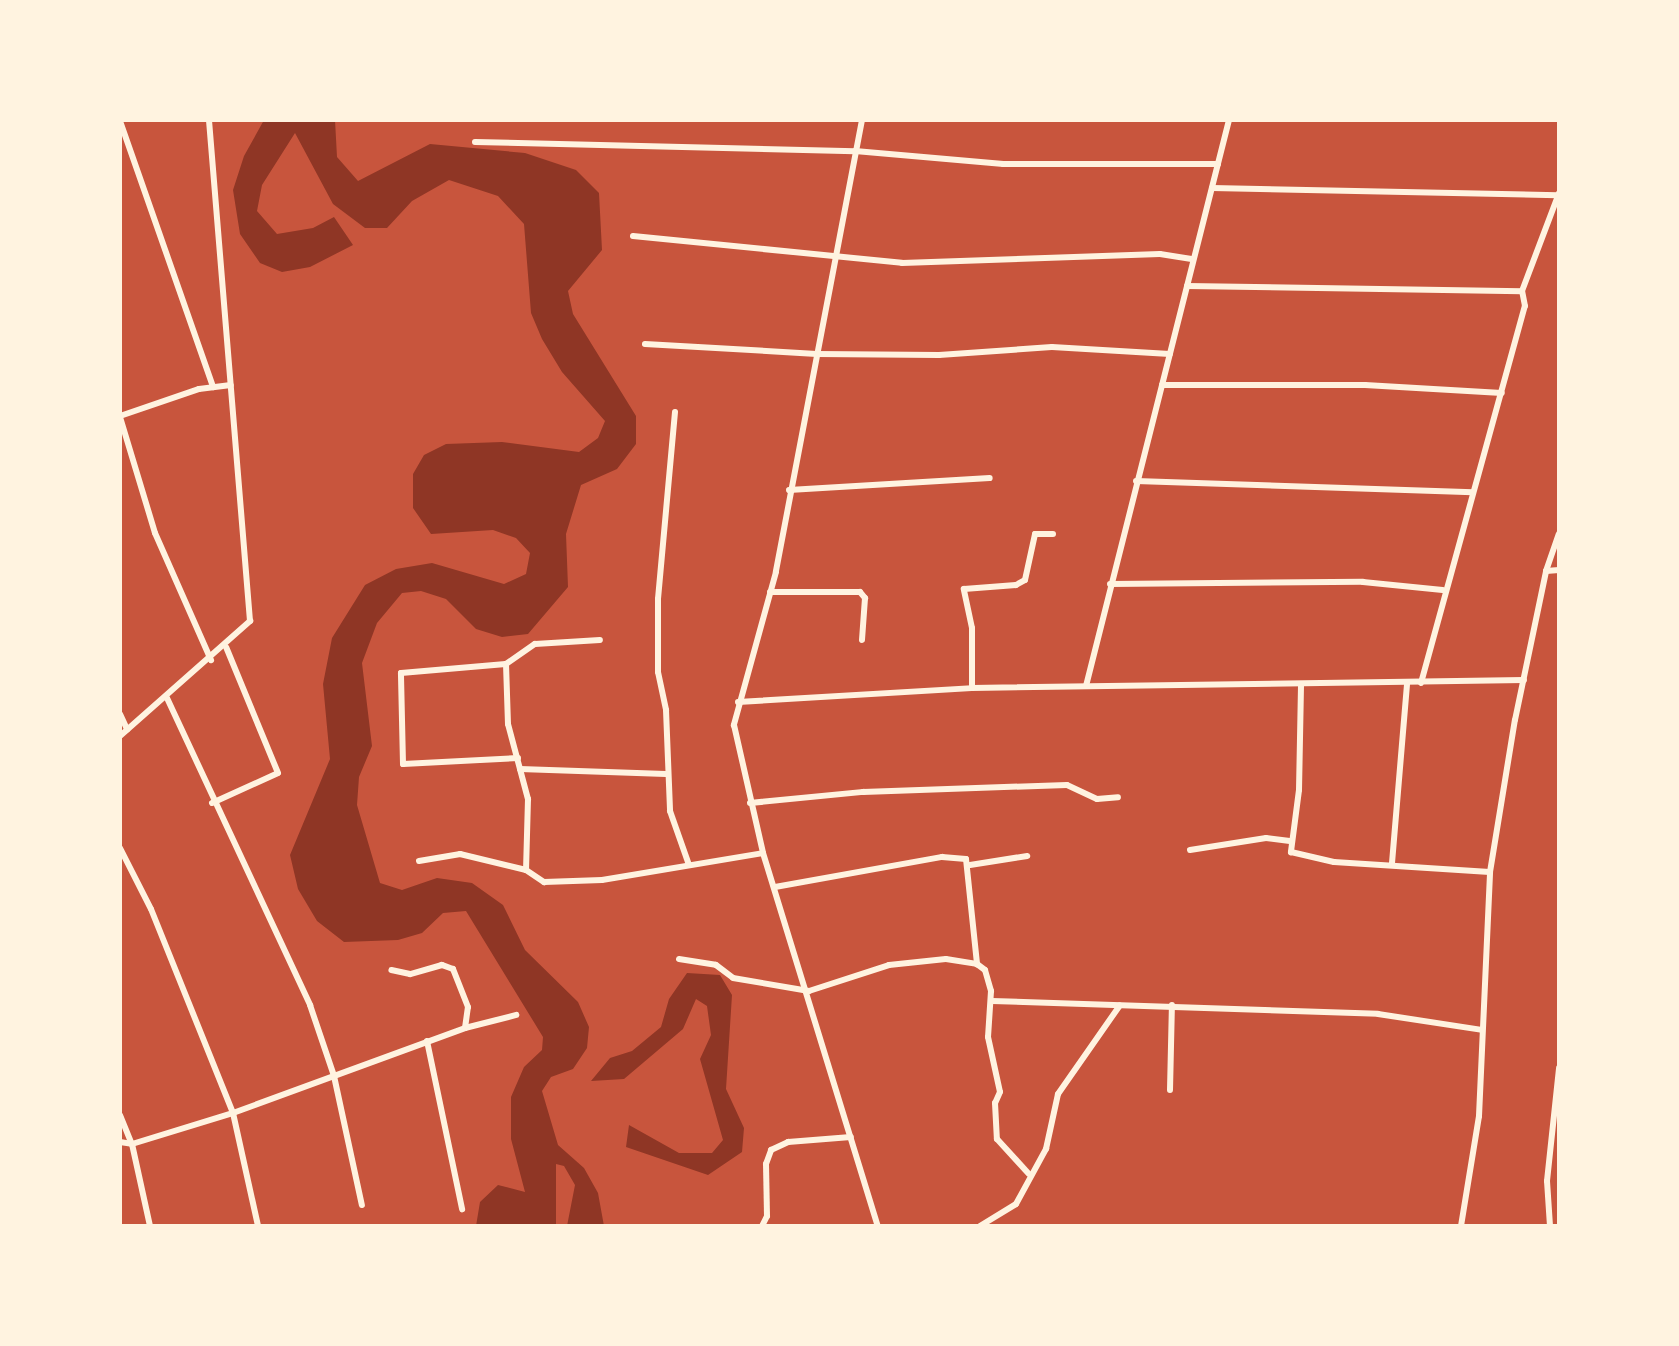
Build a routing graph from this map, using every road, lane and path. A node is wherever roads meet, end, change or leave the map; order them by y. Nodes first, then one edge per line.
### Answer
1 (209, 120) edge
2 (862, 120) edge
3 (1229, 120) edge
4 (120, 121) edge
5 (475, 142) dead end
6 (855, 151) junction
7 (1218, 164) junction
8 (1212, 188) junction
9 (1559, 194) edge
10 (633, 236) dead end
11 (836, 252) junction
12 (1192, 259) junction
13 (1187, 286) junction
14 (1522, 291) junction
15 (645, 344) dead end
16 (817, 354) junction
17 (1170, 354) junction
18 (231, 385) junction
19 (1162, 385) junction
20 (213, 387) junction
21 (1502, 393) junction
22 (675, 412) dead end
23 (120, 416) edge
24 (990, 478) dead end
25 (1136, 481) junction
26 (789, 490) junction
27 (1473, 492) junction
28 (1053, 534) dead end
29 (1559, 534) edge
30 (1559, 570) edge
31 (1546, 571) junction
32 (1110, 584) junction
33 (1443, 590) junction
34 (770, 592) junction
35 (600, 640) dead end
36 (862, 640) dead end
37 (226, 647) junction
38 (211, 660) junction
39 (506, 664) junction
40 (1524, 680) junction
41 (1407, 683) junction
42 (1421, 683) junction
43 (1086, 686) junction
44 (1301, 686) junction
45 (972, 688) junction
46 (167, 698) junction
47 (738, 702) junction
48 (120, 714) edge
49 (127, 729) junction
50 (120, 736) edge
51 (518, 758) junction
52 (520, 769) junction
53 (666, 774) junction
54 (1118, 797) dead end
55 (212, 803) junction
56 (750, 803) junction
57 (1290, 841) junction
58 (120, 848) edge
59 (1190, 850) dead end
60 (763, 853) junction
61 (1027, 856) dead end
62 (419, 861) dead end
63 (1392, 863) junction
64 (689, 865) junction
65 (970, 865) junction
66 (526, 870) junction
67 (1490, 872) junction
68 (775, 887) junction
69 (679, 959) dead end
70 (977, 964) junction
71 (391, 970) dead end
72 (809, 991) junction
73 (992, 1001) junction
74 (1120, 1005) junction
75 (1172, 1005) junction
76 (516, 1015) dead end
77 (465, 1028) junction
78 (1482, 1030) junction
79 (427, 1041) junction
80 (1559, 1068) edge
81 (334, 1076) junction
82 (1170, 1090) dead end
83 (233, 1113) junction
84 (120, 1115) edge
85 (851, 1137) junction
86 (120, 1142) edge
87 (132, 1144) junction
88 (1029, 1174) junction
89 (362, 1205) dead end
90 (462, 1209) dead end
91 (150, 1226) edge
92 (258, 1226) edge
93 (762, 1226) edge
94 (878, 1226) edge
95 (980, 1226) edge
96 (1461, 1226) edge
97 (1550, 1226) edge

1 - 18 street
2 - 6 street
3 - 7 street
4 - 20 street
5 - 6 street
6 - 7 street
6 - 11 street
7 - 8 street
8 - 9 street
8 - 12 street
9 - 14 street
10 - 11 street
11 - 12 street
11 - 16 street
12 - 13 street
13 - 14 street
13 - 17 street
14 - 21 street
15 - 16 street
16 - 17 street
16 - 26 street
17 - 19 street
18 - 20 street
18 - 37 street
19 - 21 street
19 - 25 street
20 - 23 street
21 - 27 street
22 - 53 street
23 - 38 street
24 - 26 street
25 - 27 street
25 - 32 street
26 - 34 street
27 - 33 street
28 - 45 street
29 - 31 street
30 - 31 street
31 - 40 street
32 - 33 street
32 - 43 street
33 - 42 street
34 - 36 street
34 - 47 street
35 - 39 street
37 - 38 street
37 - 55 street
38 - 46 street
39 - 51 street
39 - 51 street
40 - 42 street
40 - 67 street
41 - 42 street
41 - 44 street
41 - 63 street
43 - 44 street
43 - 45 street
44 - 57 street
45 - 47 street
46 - 49 street
46 - 55 street
47 - 56 street
48 - 49 street
49 - 50 street
51 - 52 street
52 - 53 street
52 - 66 street
53 - 64 street
54 - 56 street
55 - 81 street
56 - 60 street
57 - 59 street
57 - 63 street
58 - 83 street
60 - 64 street
60 - 68 street
61 - 65 street
62 - 66 street
63 - 67 street
64 - 66 street
65 - 68 street
65 - 70 street
67 - 78 street
68 - 72 street
69 - 72 street
70 - 72 street
70 - 73 street
71 - 77 street
72 - 85 street
73 - 74 street
73 - 88 street
74 - 75 street
74 - 88 street
75 - 78 street
75 - 82 street
76 - 77 street
77 - 79 street
78 - 96 street
79 - 81 street
79 - 90 street
80 - 97 street
81 - 83 street
81 - 89 street
83 - 87 street
83 - 92 street
84 - 87 street
85 - 93 street
85 - 94 street
86 - 87 street
87 - 91 street
88 - 95 street

